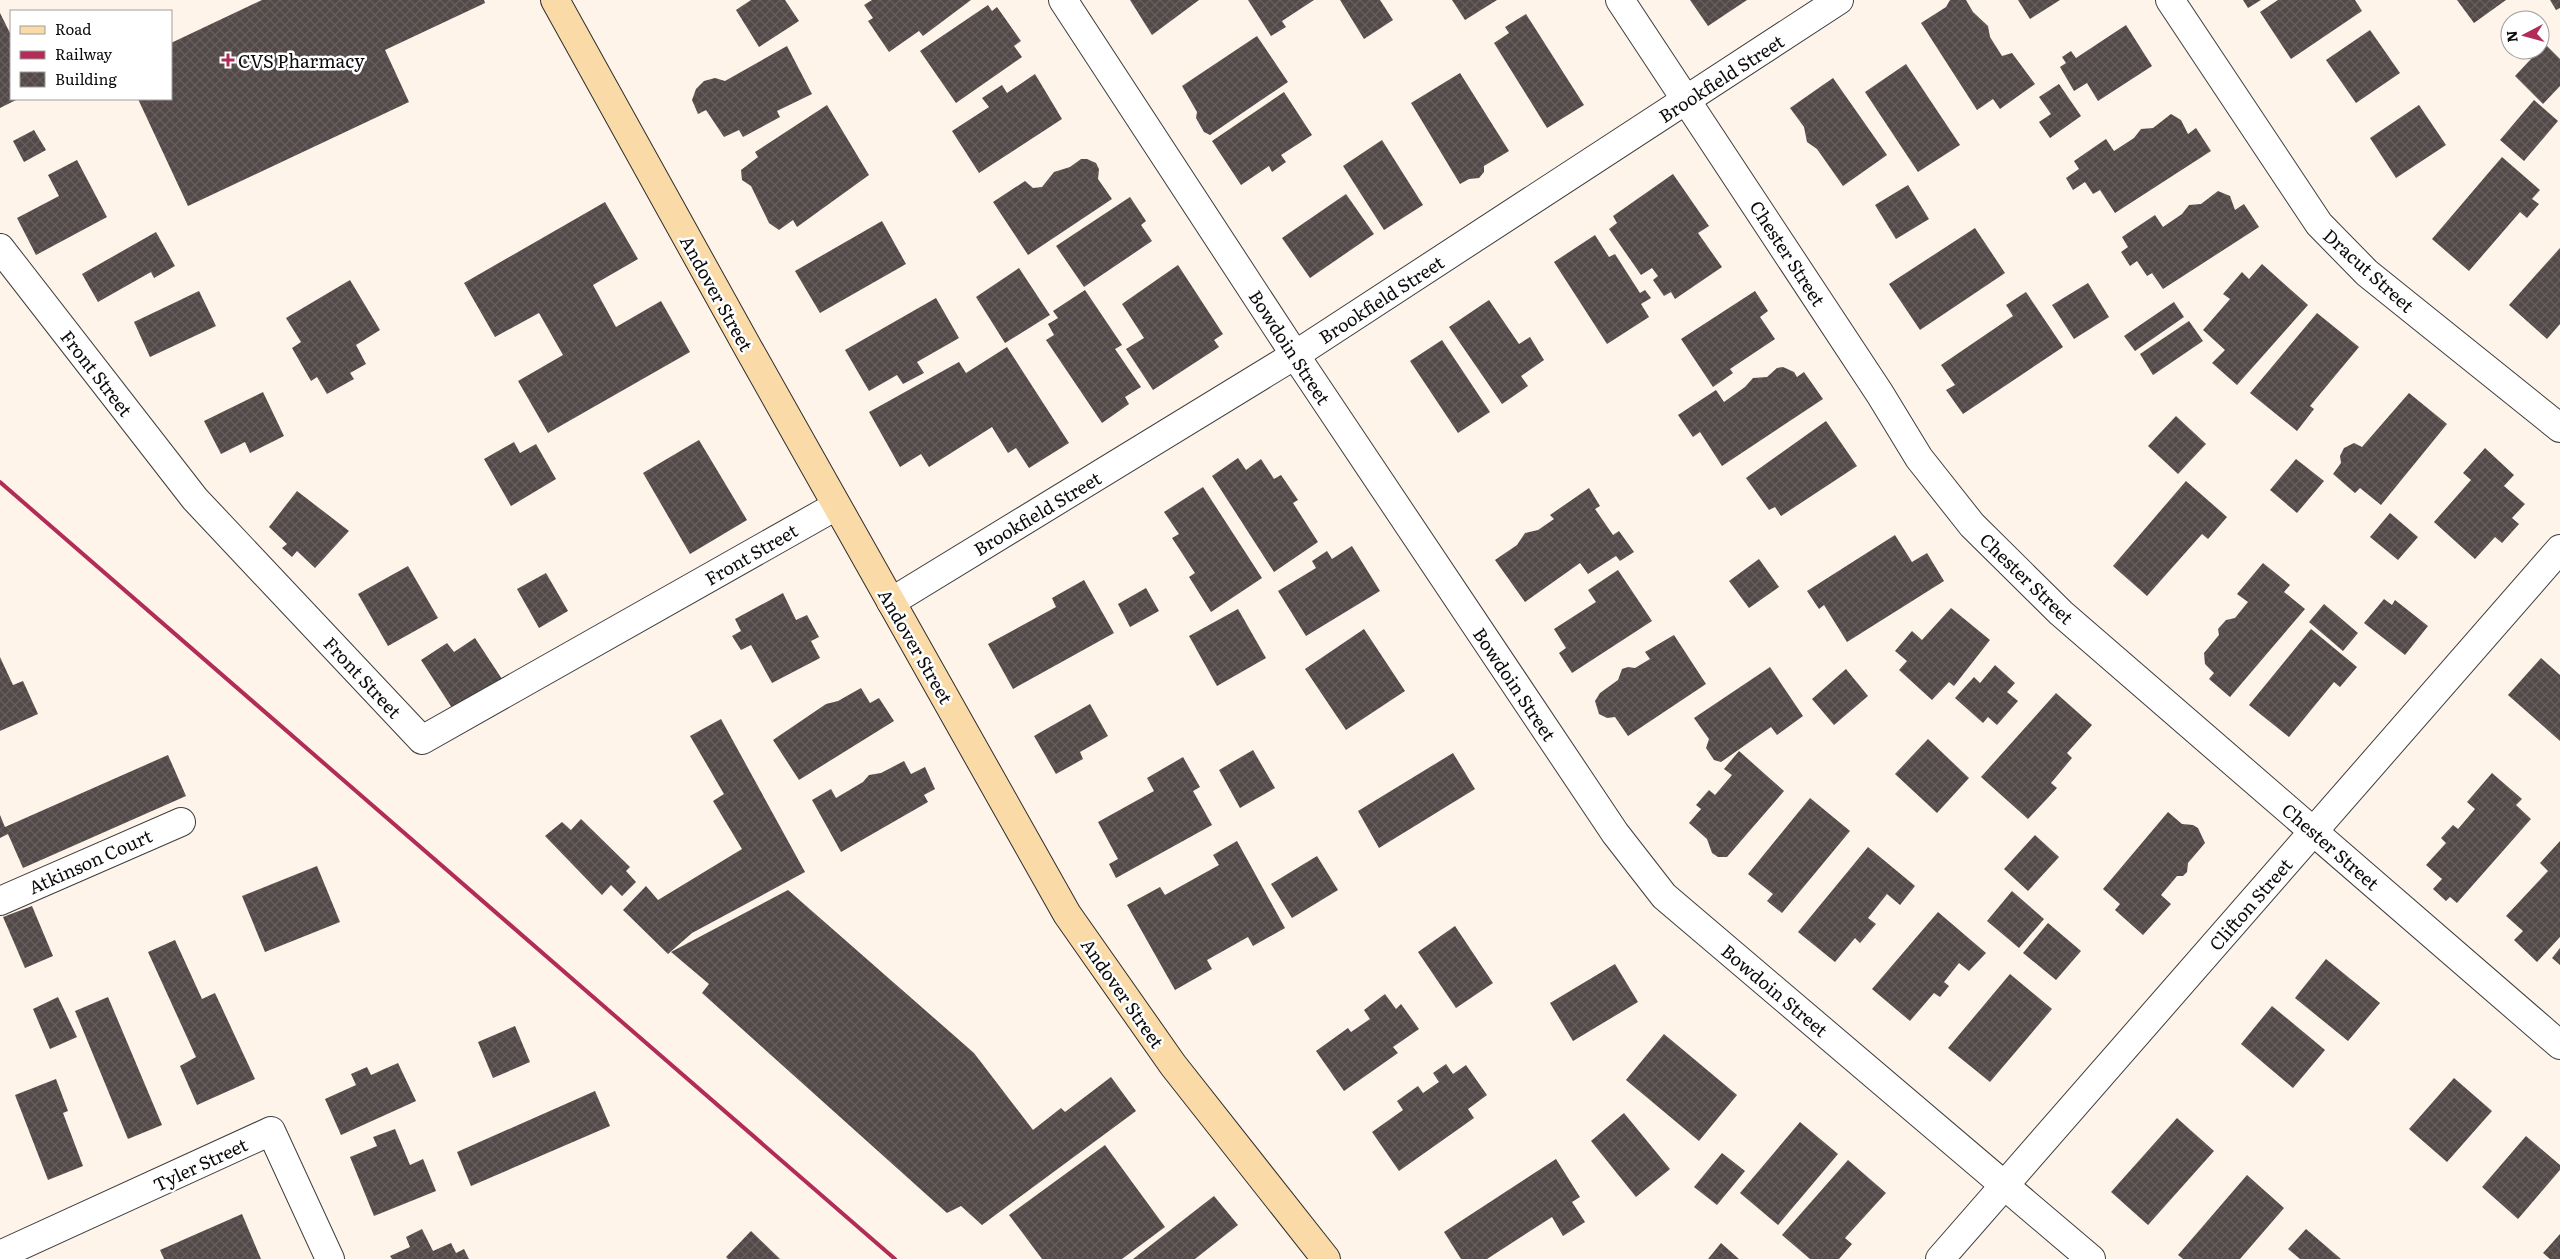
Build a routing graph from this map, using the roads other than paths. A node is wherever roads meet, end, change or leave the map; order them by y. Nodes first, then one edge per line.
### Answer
1 (555, 0) edge
2 (1063, 0) edge
3 (1620, 0) edge
4 (1839, 0) edge
5 (2170, 0) edge
6 (1687, 100) junction
7 (0, 248) edge
8 (1295, 355) junction
9 (2560, 428) edge
10 (836, 506) junction
11 (2560, 549) edge
12 (891, 602) junction
13 (181, 822) dead end
14 (2314, 831) junction
15 (0, 901) edge
16 (2560, 1044) edge
17 (2005, 1185) junction
18 (0, 1255) edge
19 (330, 1259) edge
20 (1326, 1259) edge
21 (1940, 1259) edge
22 (2091, 1259) edge

1 - 10 main road, Andover Street
2 - 8 street, Bowdoin Street
3 - 6 street, Chester Street
4 - 6 street, Brookfield Street
5 - 9 street, Dracut Street
6 - 8 street, Brookfield Street
6 - 14 street, Chester Street
7 - 10 street, Front Street
8 - 12 street, Brookfield Street
8 - 17 street, Bowdoin Street
10 - 12 main road, Andover Street
11 - 14 street, Clifton Street
12 - 20 main road, Andover Street
13 - 15 street, Atkinson Court
14 - 16 street, Chester Street
14 - 17 street, Clifton Street
17 - 21 street, Clifton Street
17 - 22 street, Bowdoin Street
18 - 19 street, Tyler Street

